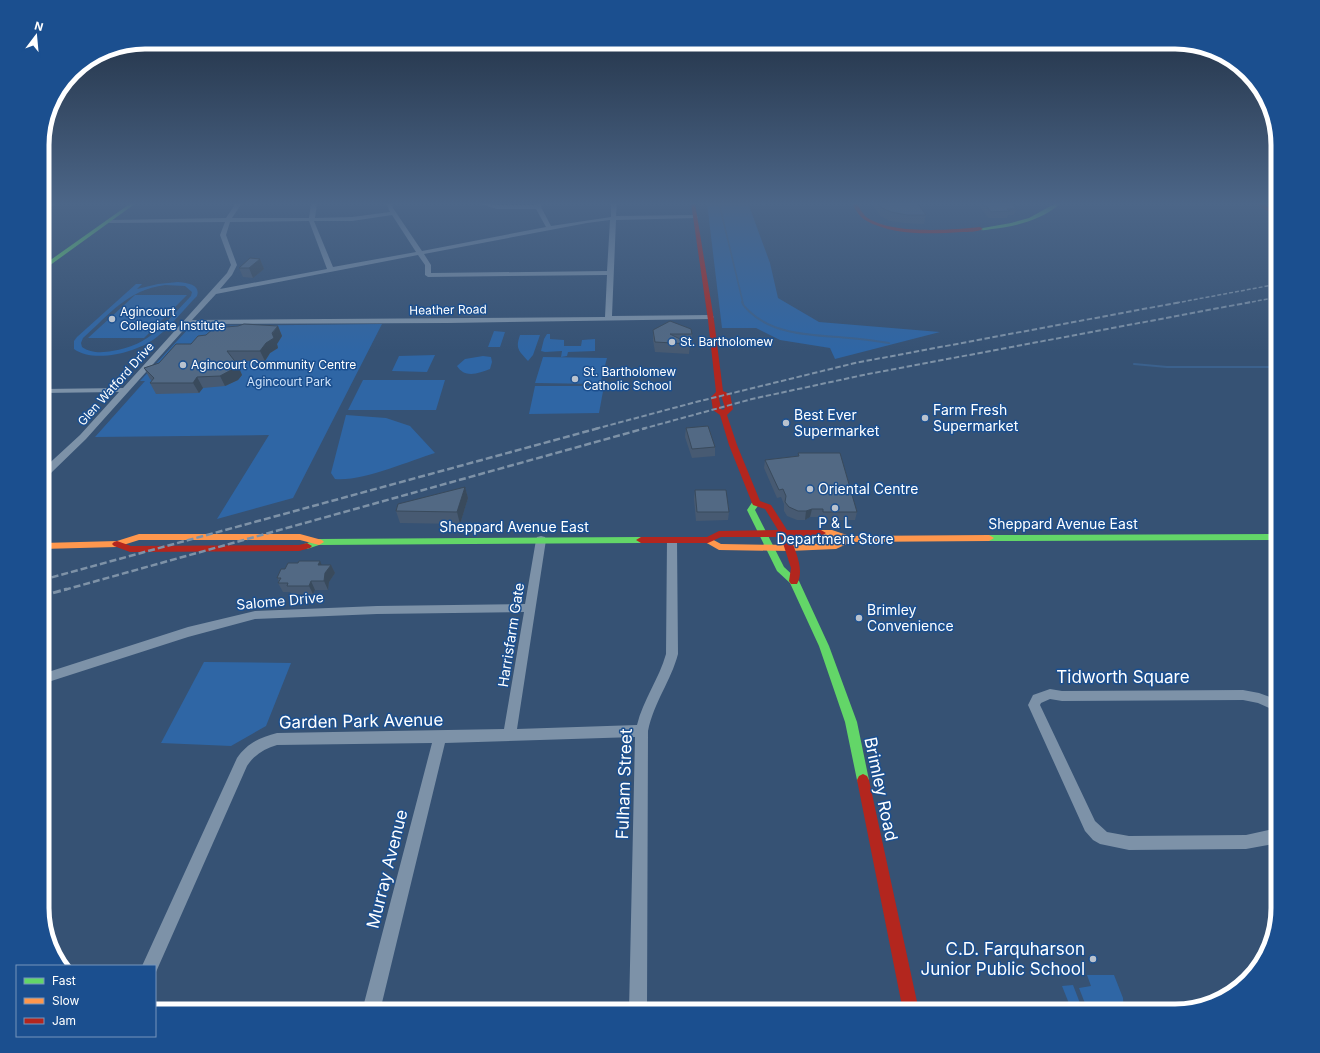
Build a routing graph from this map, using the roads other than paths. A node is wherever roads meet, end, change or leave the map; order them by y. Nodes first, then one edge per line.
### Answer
1 (66, 252) edge
2 (229, 252) edge
3 (322, 252) edge
4 (424, 252) edge
5 (612, 252) edge
6 (701, 252) edge
7 (420, 253) junction
8 (49, 264) edge
9 (331, 270) junction
10 (610, 273) junction
11 (214, 292) junction
12 (711, 317) junction
13 (608, 318) junction
14 (186, 322) junction
15 (126, 390) junction
16 (49, 391) edge
17 (49, 469) edge
18 (756, 502) junction
19 (764, 534) junction
20 (785, 534) junction
21 (1271, 537) edge
22 (848, 539) junction
23 (541, 540) junction
24 (672, 540) junction
25 (708, 540) junction
26 (49, 546) edge
27 (771, 548) junction
28 (789, 548) junction
29 (794, 581) junction
30 (529, 608) junction
31 (49, 677) edge
32 (1271, 703) edge
33 (642, 731) junction
34 (510, 734) junction
35 (440, 737) junction
36 (1271, 838) edge
37 (150, 965) edge
38 (373, 1004) edge
39 (638, 1004) edge
40 (910, 1004) edge

1 - 8 main road
2 - 11 street, Glen Watford Drive
3 - 9 street
4 - 7 street
5 - 10 street
6 - 12 main road, Brimley Road
7 - 9 street
7 - 10 street
9 - 11 street
10 - 13 street
11 - 14 street, Glen Watford Drive
12 - 13 street, Heather Road
12 - 18 main road, Brimley Road
13 - 14 street, Heather Road
14 - 15 street, Glen Watford Drive
15 - 16 street
15 - 17 street, Glen Watford Drive
18 - 19 main road, Brimley Road
18 - 20 main road, Brimley Road
19 - 20 main road, Sheppard Avenue East
19 - 25 main road, Sheppard Avenue East
19 - 27 main road, Brimley Road
20 - 22 main road, Sheppard Avenue East
20 - 28 main road, Brimley Road
21 - 22 main road, Sheppard Avenue East
22 - 28 main road, Sheppard Avenue East
23 - 24 main road, Sheppard Avenue East
23 - 26 main road, Sheppard Avenue East
23 - 30 street, Harrisfarm Gate
24 - 25 main road, Sheppard Avenue East
24 - 33 street, Fulham Street
25 - 27 main road, Sheppard Avenue East
27 - 28 main road, Sheppard Avenue East
27 - 29 main road, Brimley Road
28 - 29 main road, Brimley Road
29 - 40 main road, Brimley Road
30 - 31 street, Salome Drive
30 - 34 street, Harrisfarm Gate
32 - 36 street, Tidworth Square
33 - 34 street, Garden Park Avenue
33 - 39 street, Fulham Street
34 - 35 street, Garden Park Avenue
35 - 37 street, Garden Park Avenue
35 - 38 street, Murray Avenue

